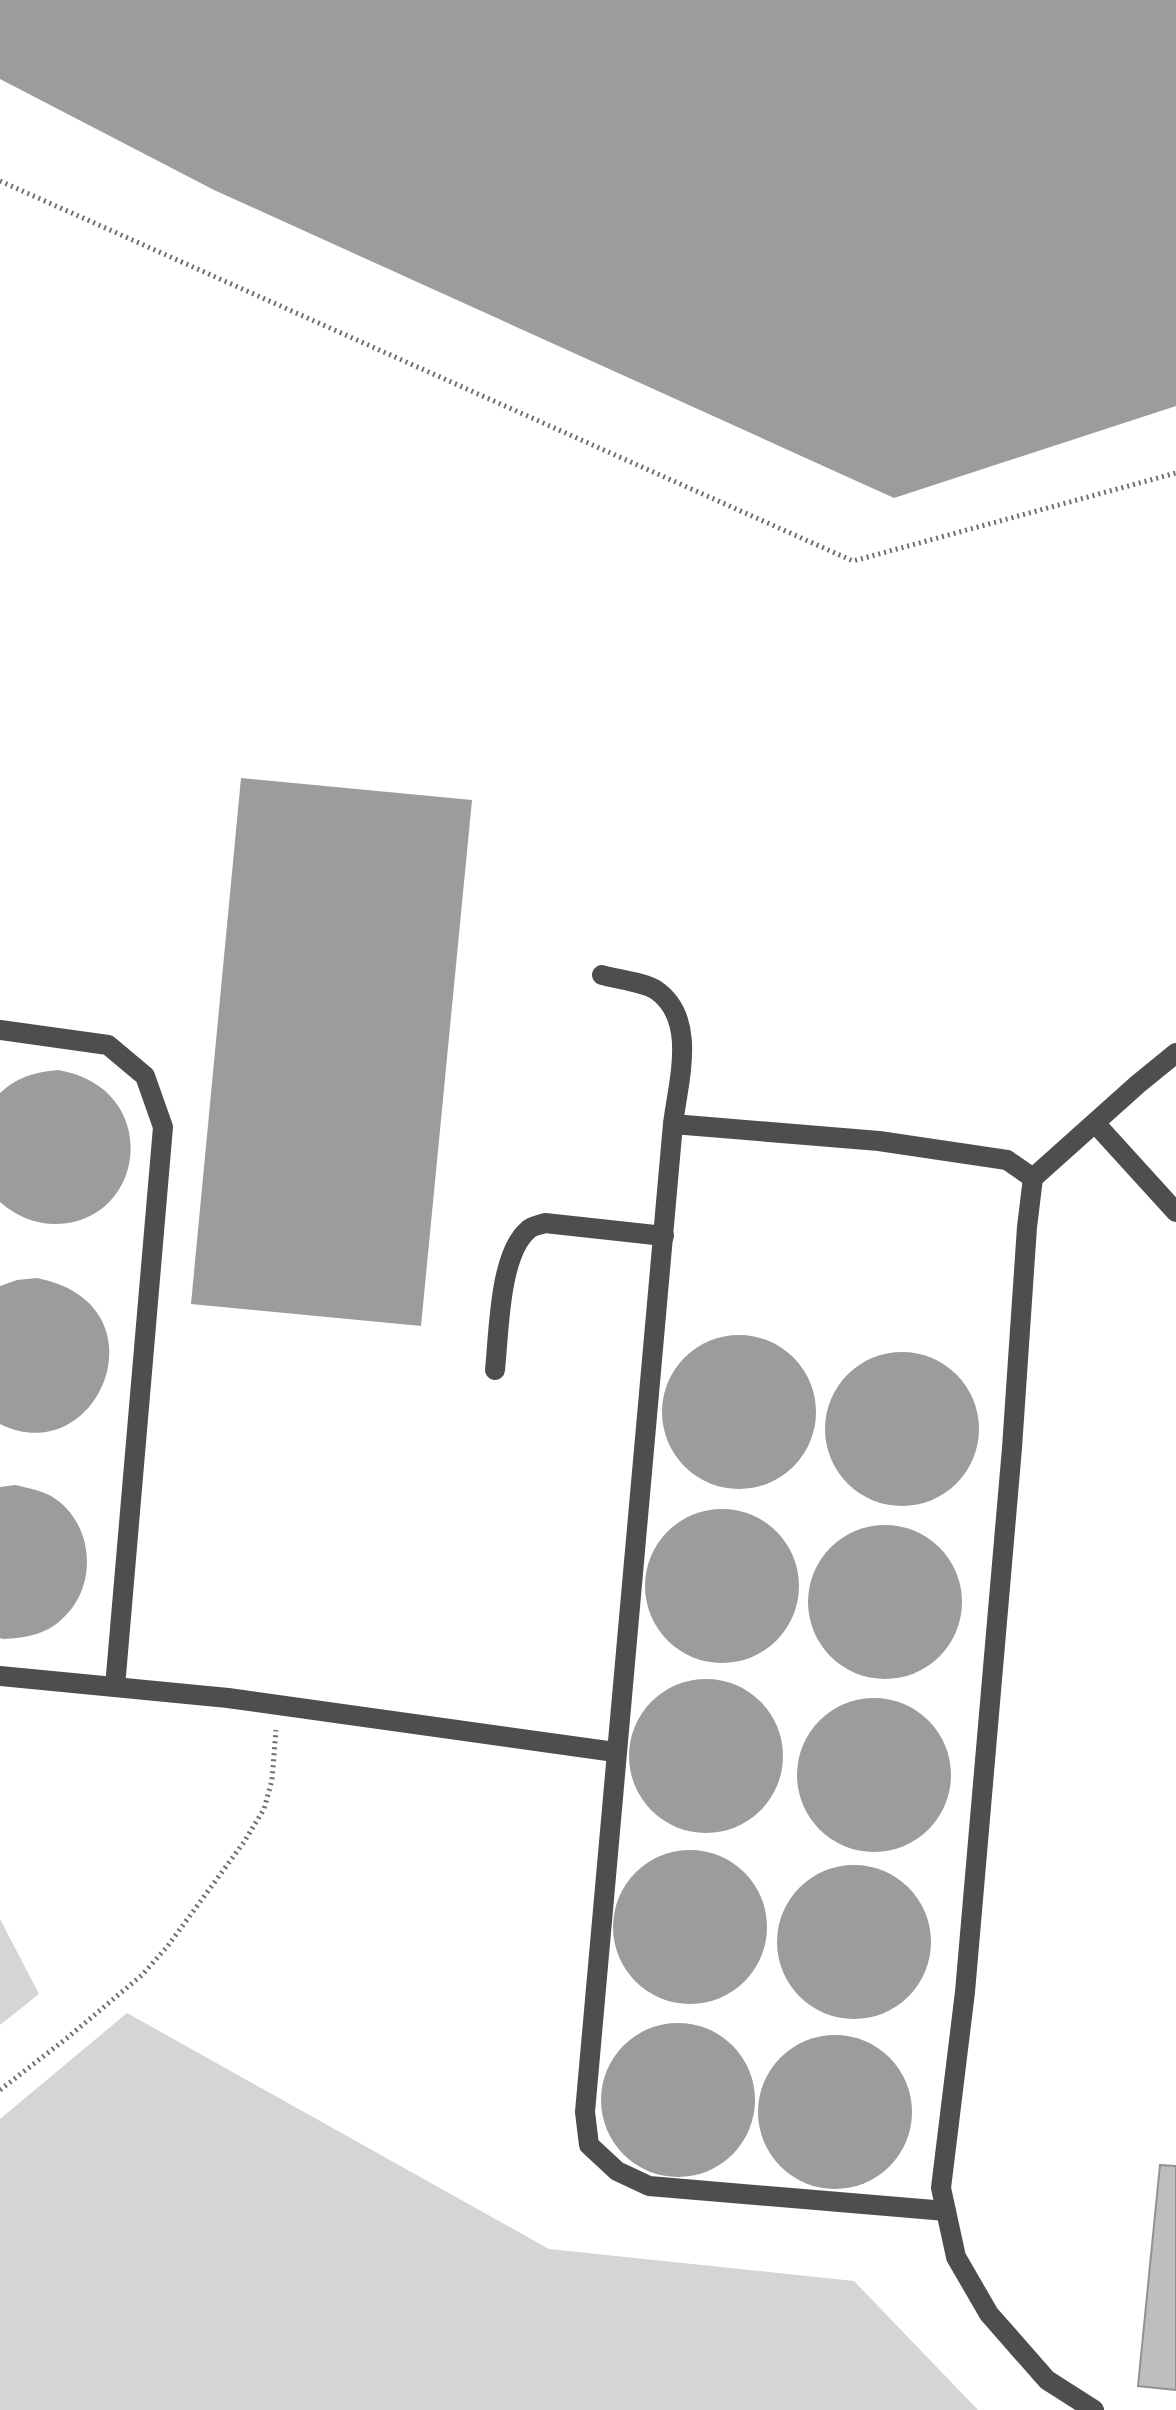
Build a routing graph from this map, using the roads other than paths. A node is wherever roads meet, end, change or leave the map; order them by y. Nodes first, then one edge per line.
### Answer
1 (602, 975) dead end
2 (0, 1030) edge
3 (1176, 1053) edge
4 (1095, 1123) junction
5 (673, 1124) junction
6 (1033, 1178) junction
7 (1176, 1212) edge
8 (664, 1236) junction
9 (495, 1370) dead end
10 (0, 1676) edge
11 (115, 1687) junction
12 (615, 1752) junction
13 (946, 2211) junction
14 (1094, 2410) edge

1 - 5 lane
2 - 11 lane
3 - 4 lane
4 - 6 lane
4 - 7 lane
5 - 6 lane
5 - 8 lane
6 - 13 lane
8 - 9 lane
8 - 12 lane
10 - 11 lane
11 - 12 lane
12 - 13 lane
13 - 14 lane

